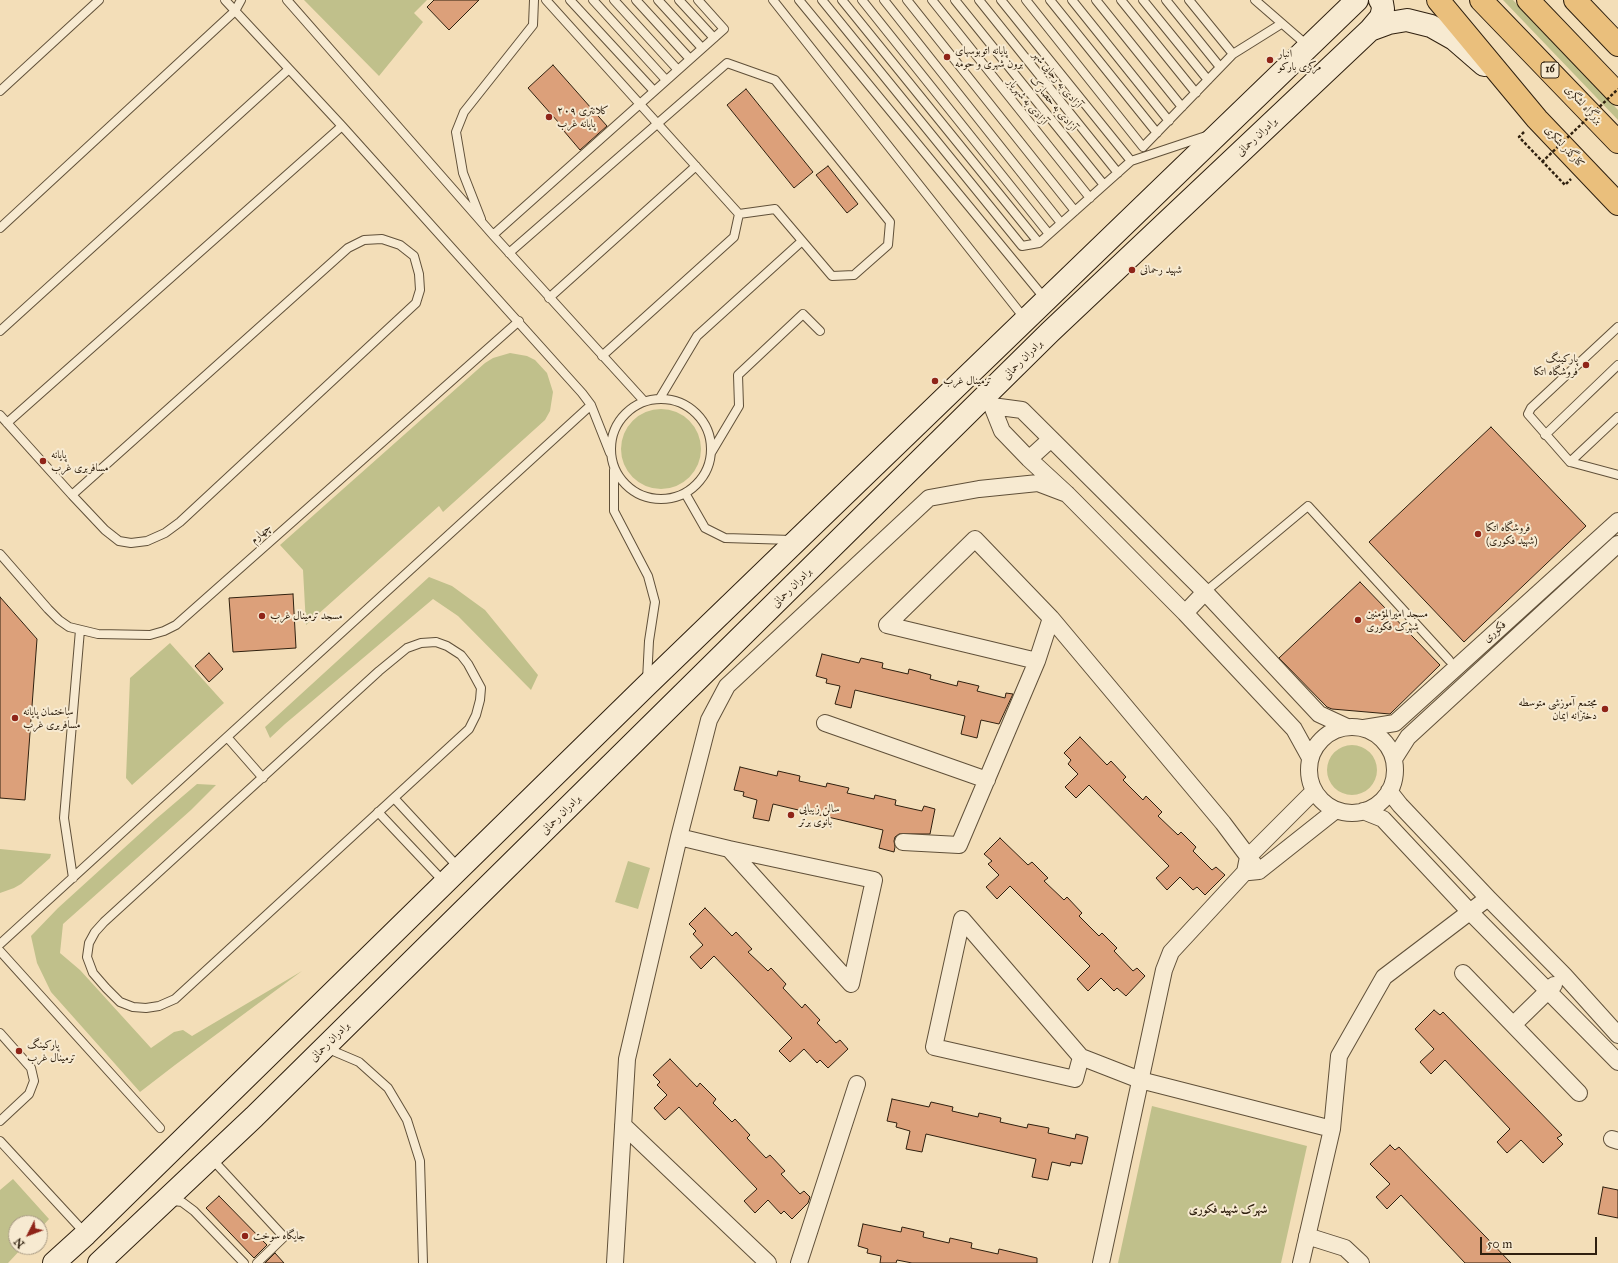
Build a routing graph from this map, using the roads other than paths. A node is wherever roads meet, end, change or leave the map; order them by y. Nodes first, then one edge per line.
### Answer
1 (99, 0) edge
2 (225, 0) edge
3 (241, 0) edge
4 (288, 0) edge
5 (534, 0) edge
6 (546, 0) edge
7 (570, 0) edge
8 (593, 0) edge
9 (614, 0) edge
10 (636, 0) edge
11 (658, 0) edge
12 (679, 0) edge
13 (698, 0) edge
14 (773, 0) edge
15 (799, 0) edge
16 (822, 0) edge
17 (842, 0) edge
18 (862, 0) edge
19 (884, 0) edge
20 (907, 0) edge
21 (932, 0) edge
22 (955, 0) edge
23 (979, 0) edge
24 (1001, 0) edge
25 (1026, 0) edge
26 (1050, 0) edge
27 (1072, 0) edge
28 (1096, 0) edge
29 (1121, 0) edge
30 (1143, 0) edge
31 (1166, 0) edge
32 (1189, 0) edge
33 (1255, 0) edge
34 (1380, 0) edge
35 (1438, 0) edge
36 (1481, 0) edge
37 (1528, 0) edge
38 (1575, 0) edge
39 (1355, 1) edge
40 (235, 11) junction
41 (1281, 24) junction
42 (1370, 30) junction
43 (714, 38) junction
44 (1618, 45) edge
45 (1308, 46) junction
46 (702, 48) junction
47 (1233, 54) junction
48 (690, 59) junction
49 (1220, 67) junction
50 (289, 69) junction
51 (678, 70) junction
52 (666, 80) junction
53 (1208, 80) junction
54 (1511, 88) junction
55 (654, 91) junction
56 (0, 92) edge
57 (1196, 93) junction
58 (1618, 94) edge
59 (640, 104) junction
60 (1182, 107) junction
61 (1169, 121) junction
62 (658, 123) junction
63 (342, 126) junction
64 (1219, 131) junction
65 (1157, 133) junction
66 (1618, 142) edge
67 (1131, 161) junction
68 (696, 166) junction
69 (1118, 173) junction
70 (1104, 185) junction
71 (1090, 198) junction
72 (1618, 204) edge
73 (1075, 211) junction
74 (739, 214) junction
75 (1061, 223) junction
76 (483, 224) junction
77 (0, 228) edge
78 (1049, 234) junction
79 (493, 235) junction
80 (802, 241) junction
81 (1039, 243) junction
82 (509, 253) junction
83 (549, 298) junction
84 (1046, 301) junction
85 (1026, 320) junction
86 (519, 321) junction
87 (1618, 327) edge
88 (0, 331) edge
89 (820, 331) dead end
90 (602, 356) junction
91 (1618, 365) edge
92 (660, 398) junction
93 (644, 401) junction
94 (988, 402) junction
95 (591, 405) junction
96 (0, 415) edge
97 (1618, 418) edge
98 (7, 423) junction
99 (1545, 435) junction
100 (1051, 438) junction
101 (610, 453) junction
102 (711, 453) junction
103 (1029, 459) junction
104 (1570, 462) junction
105 (614, 469) junction
106 (1618, 475) edge
107 (685, 493) junction
108 (1067, 494) junction
109 (72, 495) junction
110 (1618, 520) edge
111 (799, 540) junction
112 (1618, 544) edge
113 (0, 554) edge
114 (1205, 592) junction
115 (1185, 613) junction
116 (1051, 618) junction
117 (80, 630) junction
118 (1449, 660) dead end
119 (1037, 661) junction
120 (647, 685) junction
121 (825, 723) dead end
122 (1347, 727) junction
123 (1364, 728) junction
124 (227, 737) junction
125 (1310, 758) junction
126 (1394, 759) junction
127 (263, 778) junction
128 (987, 780) junction
129 (1314, 791) junction
130 (1390, 791) junction
131 (394, 798) junction
132 (1336, 810) junction
133 (1363, 811) junction
134 (378, 812) junction
135 (679, 837) junction
136 (903, 842) dead end
137 (729, 849) junction
138 (1251, 867) junction
139 (452, 876) junction
140 (73, 878) junction
141 (1488, 898) junction
142 (1470, 912) junction
143 (0, 944) edge
144 (0, 951) edge
145 (1463, 974) dead end
146 (1564, 975) junction
147 (1547, 991) junction
148 (1514, 1024) junction
149 (0, 1034) edge
150 (1618, 1035) edge
151 (325, 1047) junction
152 (1081, 1057) junction
153 (1618, 1062) edge
154 (1140, 1080) junction
155 (857, 1084) dead end
156 (1579, 1093) dead end
157 (0, 1121) edge
158 (623, 1125) junction
159 (160, 1128) dead end
160 (1332, 1129) junction
161 (0, 1141) edge
162 (211, 1158) junction
163 (159, 1207) junction
164 (86, 1234) junction
165 (1307, 1236) junction
166 (1343, 1256) edge
167 (54, 1263) edge
168 (99, 1263) edge
169 (244, 1263) edge
170 (257, 1263) edge
171 (423, 1263) edge
172 (616, 1263) edge
173 (768, 1263) edge
174 (798, 1263) edge
175 (1101, 1263) edge
176 (1301, 1263) edge
177 (1361, 1263) edge

1 - 56 lane
2 - 40 lane
3 - 40 lane
4 - 76 lane
5 - 76 lane
6 - 59 lane
7 - 55 lane
8 - 52 lane
9 - 51 lane
10 - 48 lane
11 - 46 lane
12 - 43 lane
13 - 43 lane
14 - 85 lane
15 - 84 lane
16 - 81 lane
17 - 81 lane
18 - 78 lane
19 - 75 lane
20 - 73 lane
21 - 71 lane, آزادی به شهریار
22 - 70 lane, آزادی به حصارک
23 - 69 lane, آزادی به رجایی شهر
24 - 67 lane
25 - 65 lane
26 - 65 lane
27 - 61 lane
28 - 60 lane
29 - 57 lane
30 - 53 lane
31 - 49 lane
32 - 47 lane
33 - 41 lane
34 - 42 main road
35 - 54 main road, کنارگذر لشکری
36 - 66 main road, بزرگراه لشگری / 16
37 - 58 main road
38 - 44 main road
39 - 45 main road
40 - 50 lane
40 - 77 lane
41 - 45 lane
41 - 47 lane
42 - 54 main road, برادران رحمانی
42 - 94 main road, برادران رحمانی
43 - 46 lane
45 - 64 main road
46 - 48 lane
47 - 49 lane
48 - 51 lane
49 - 53 lane
50 - 63 lane
50 - 88 lane
51 - 52 lane
52 - 55 lane
53 - 57 lane
54 - 72 main road, کنارگذر لشکری
55 - 59 lane
57 - 60 lane
59 - 62 lane
59 - 79 lane
60 - 61 lane
61 - 65 lane
62 - 68 lane
62 - 80 lane
62 - 82 lane
63 - 86 lane
63 - 98 lane
64 - 67 lane
64 - 84 main road
67 - 69 lane
68 - 74 lane
68 - 83 lane
69 - 70 lane
70 - 71 lane
71 - 73 lane
73 - 75 lane
74 - 80 lane
74 - 90 lane
75 - 78 lane
76 - 79 lane
78 - 81 lane
79 - 82 lane
80 - 92 lane
82 - 83 lane
83 - 90 lane
84 - 85 main road
85 - 111 main road
86 - 95 lane
86 - 117 lane, چهارم
87 - 99 lane
89 - 102 lane
90 - 93 lane
91 - 99 lane
92 - 93 lane
92 - 102 lane
93 - 101 lane
94 - 100 street
94 - 103 street
94 - 151 main road, برادران رحمانی
95 - 101 lane
95 - 124 lane
96 - 98 lane
97 - 104 lane
98 - 109 lane
99 - 104 lane
100 - 103 street
100 - 114 street
101 - 105 lane
102 - 107 lane
103 - 108 street
104 - 106 lane
105 - 107 lane
105 - 120 lane
107 - 111 lane
108 - 115 street
108 - 135 street
109 - 109 lane
110 - 123 street, فکوری
111 - 120 main road
112 - 126 street, فکوری
113 - 117 lane, چهارم
114 - 115 street
114 - 118 lane
114 - 122 street
115 - 125 street
116 - 119 street
116 - 119 street
116 - 138 street
117 - 140 lane
119 - 128 street
120 - 139 main road
121 - 128 street
122 - 123 street
122 - 125 street
123 - 126 street
124 - 127 lane
124 - 140 lane
125 - 129 street
126 - 130 street
127 - 131 lane
127 - 134 lane
128 - 136 street
129 - 132 street
129 - 138 street
130 - 133 street
130 - 141 street
131 - 134 lane
131 - 139 lane
132 - 133 street
132 - 138 street
133 - 142 street
134 - 139 lane
135 - 137 street
135 - 158 street
137 - 137 street
138 - 154 street
139 - 164 main road
140 - 143 lane
141 - 142 street
141 - 146 street
142 - 147 street
142 - 160 street
144 - 159 lane
145 - 148 street
146 - 147 street
146 - 150 street
147 - 148 street
147 - 153 street
148 - 156 street
149 - 157 lane
151 - 162 main road, برادران رحمانی
151 - 171 lane
152 - 152 street
152 - 154 street
154 - 160 street
154 - 175 street
155 - 174 street
158 - 172 street
158 - 173 street
160 - 165 street
161 - 164 lane
162 - 163 main road, برادران رحمانی
162 - 170 lane
163 - 168 main road, برادران رحمانی
163 - 169 lane
164 - 167 main road
165 - 166 street
165 - 176 street
166 - 177 street

